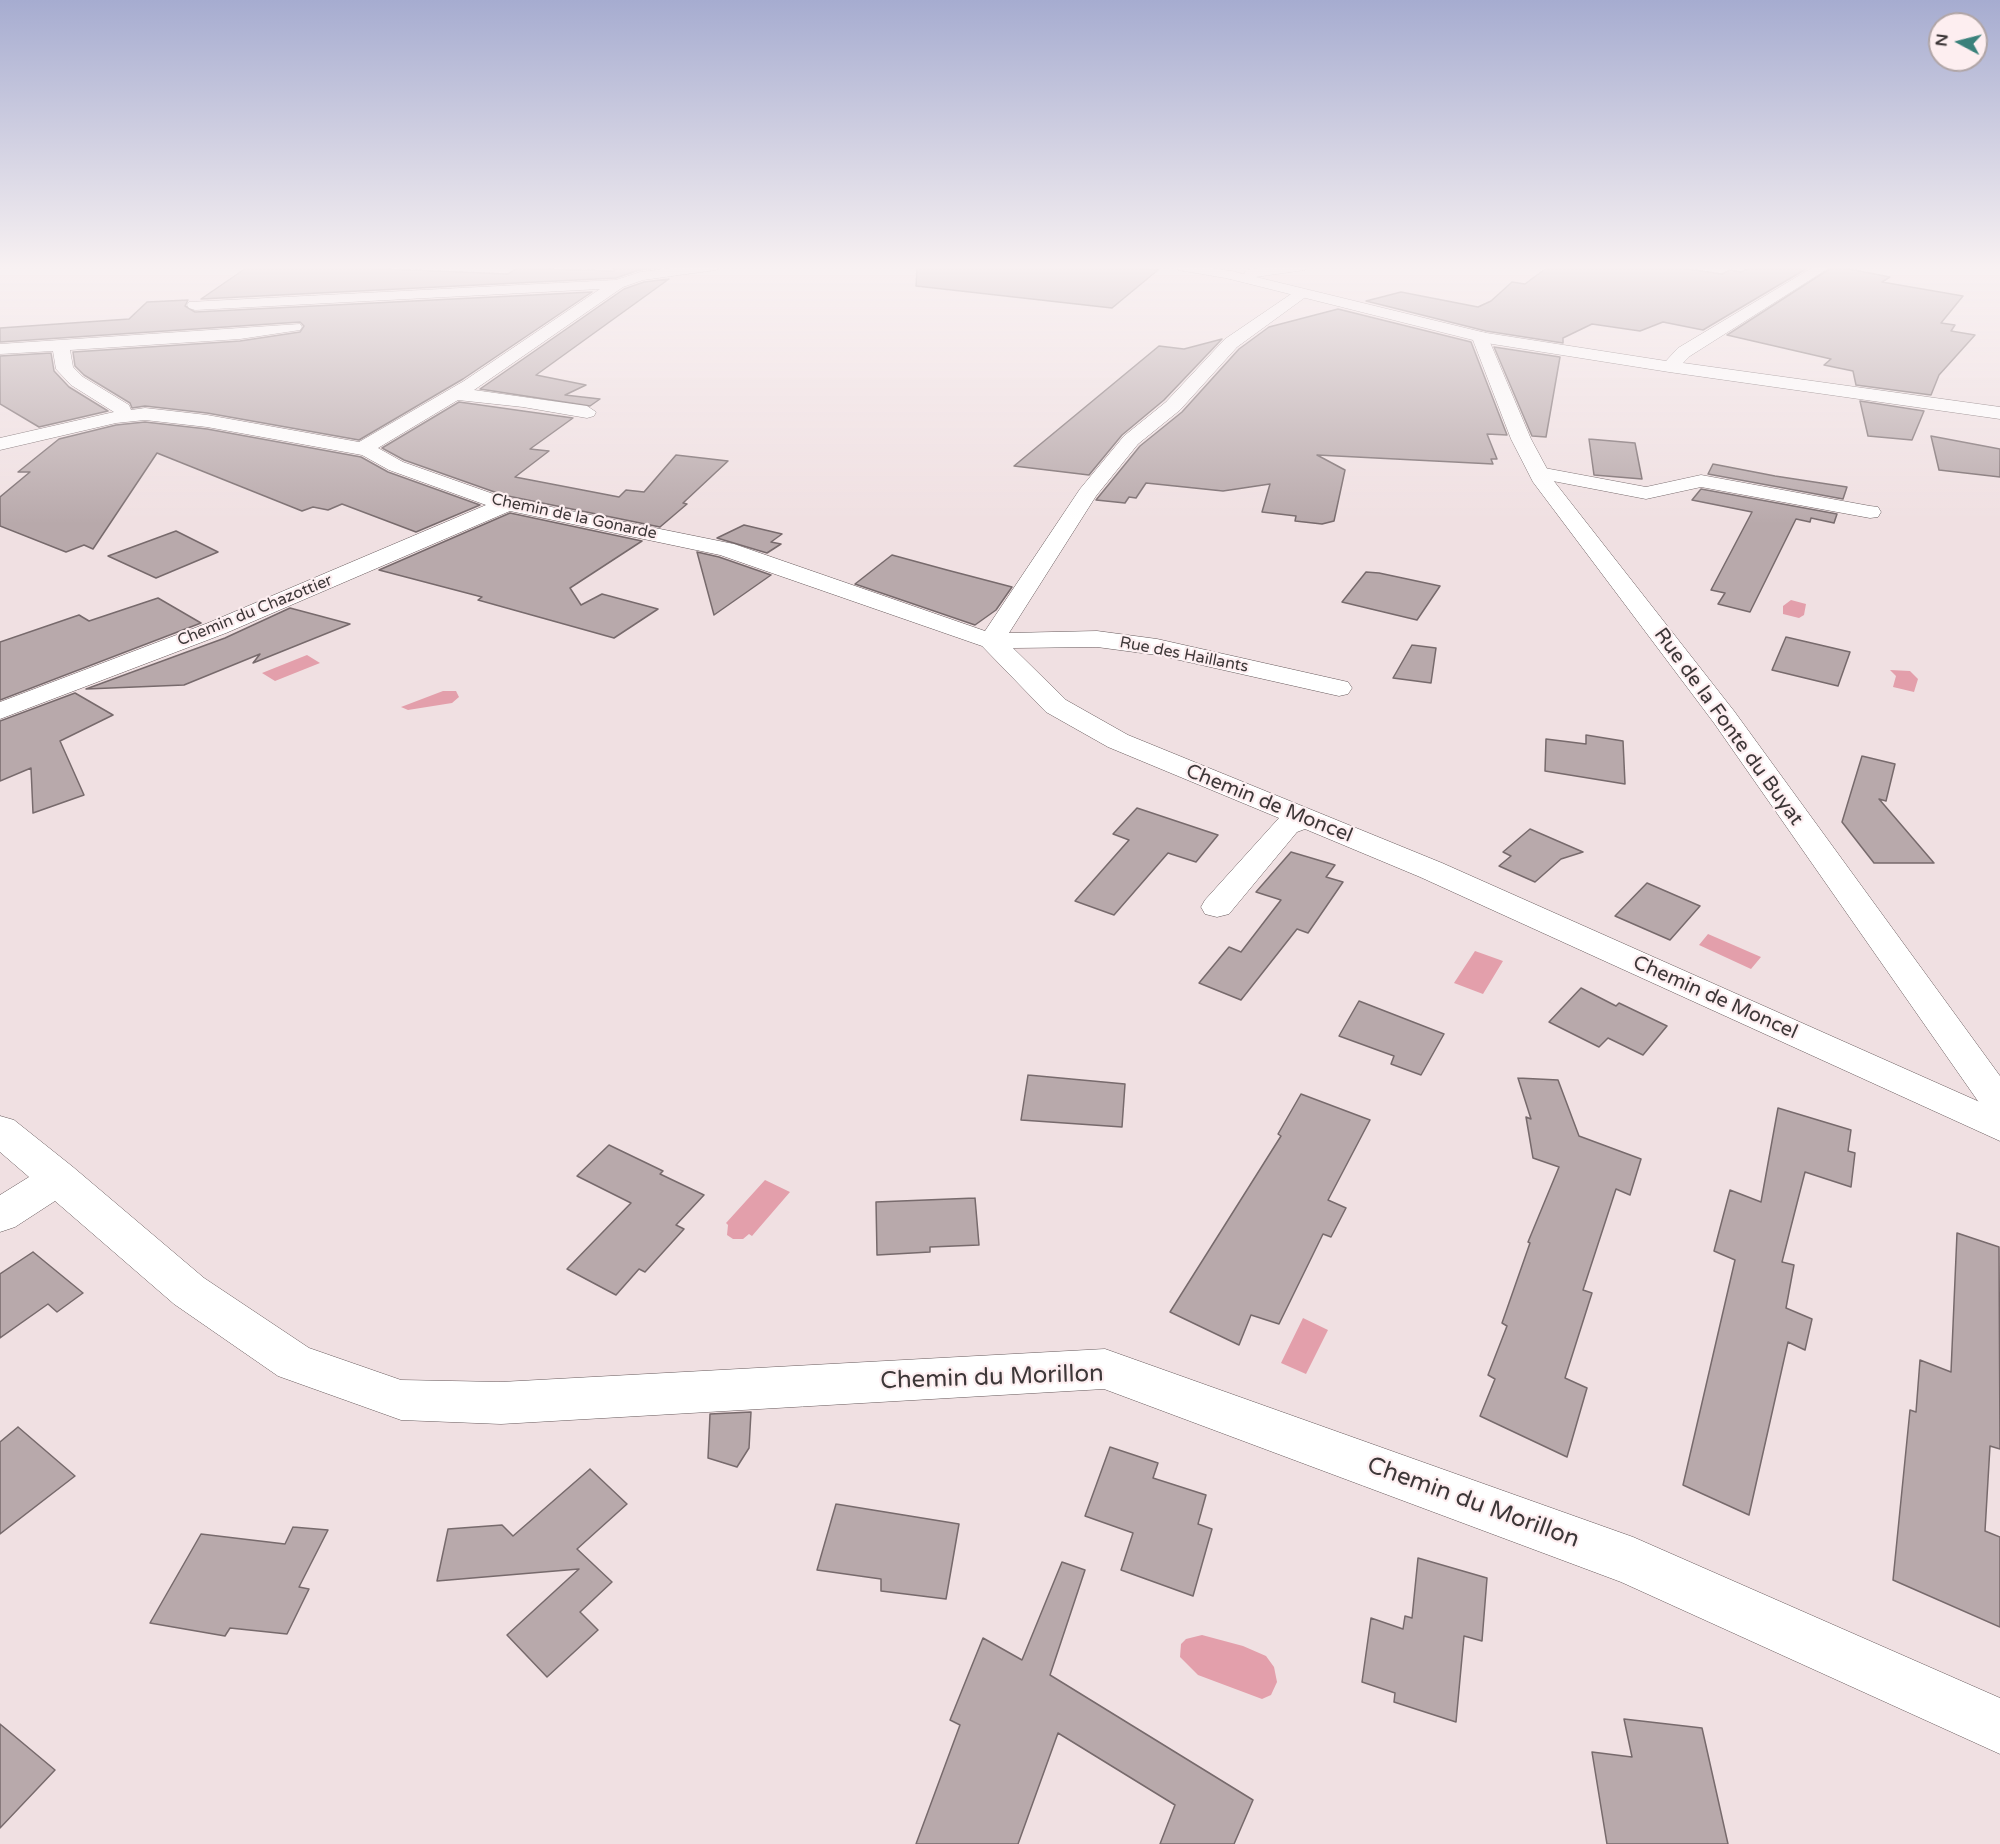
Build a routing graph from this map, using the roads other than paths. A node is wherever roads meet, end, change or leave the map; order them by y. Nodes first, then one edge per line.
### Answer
1 (61, 352) edge
2 (516, 352) edge
3 (1223, 352) edge
4 (1486, 352) edge
5 (1575, 352) edge
6 (1684, 352) edge
7 (1669, 367) junction
8 (453, 394) junction
9 (587, 412) dead end
10 (119, 413) junction
11 (2000, 413) edge
12 (0, 444) edge
13 (362, 449) junction
14 (1539, 473) junction
15 (508, 504) junction
16 (1870, 512) dead end
17 (991, 641) junction
18 (1339, 688) dead end
19 (0, 711) edge
20 (1304, 818) junction
21 (1216, 907) dead end
22 (2000, 1104) edge
23 (2000, 1127) edge
24 (0, 1131) edge
25 (59, 1178) junction
26 (0, 1216) edge
27 (2000, 1726) edge

1 - 10 street
2 - 8 street
3 - 17 street
4 - 14 street, Rue de la Fonte du Buyat
5 - 7 street
6 - 7 street
7 - 11 street
8 - 9 street
8 - 13 street
10 - 12 street, Chemin de la Gonarde
10 - 13 street, Chemin de la Gonarde
13 - 15 street, Chemin de la Gonarde
14 - 16 street
14 - 22 street, Rue de la Fonte du Buyat
15 - 17 street, Chemin de la Gonarde
15 - 19 street, Chemin du Chazottier
17 - 18 street, Rue des Haillants
17 - 20 street, Chemin de Moncel
20 - 21 street
20 - 23 street, Chemin de Moncel
24 - 25 street, Chemin du Morillon
25 - 26 street
25 - 27 street, Chemin du Morillon

